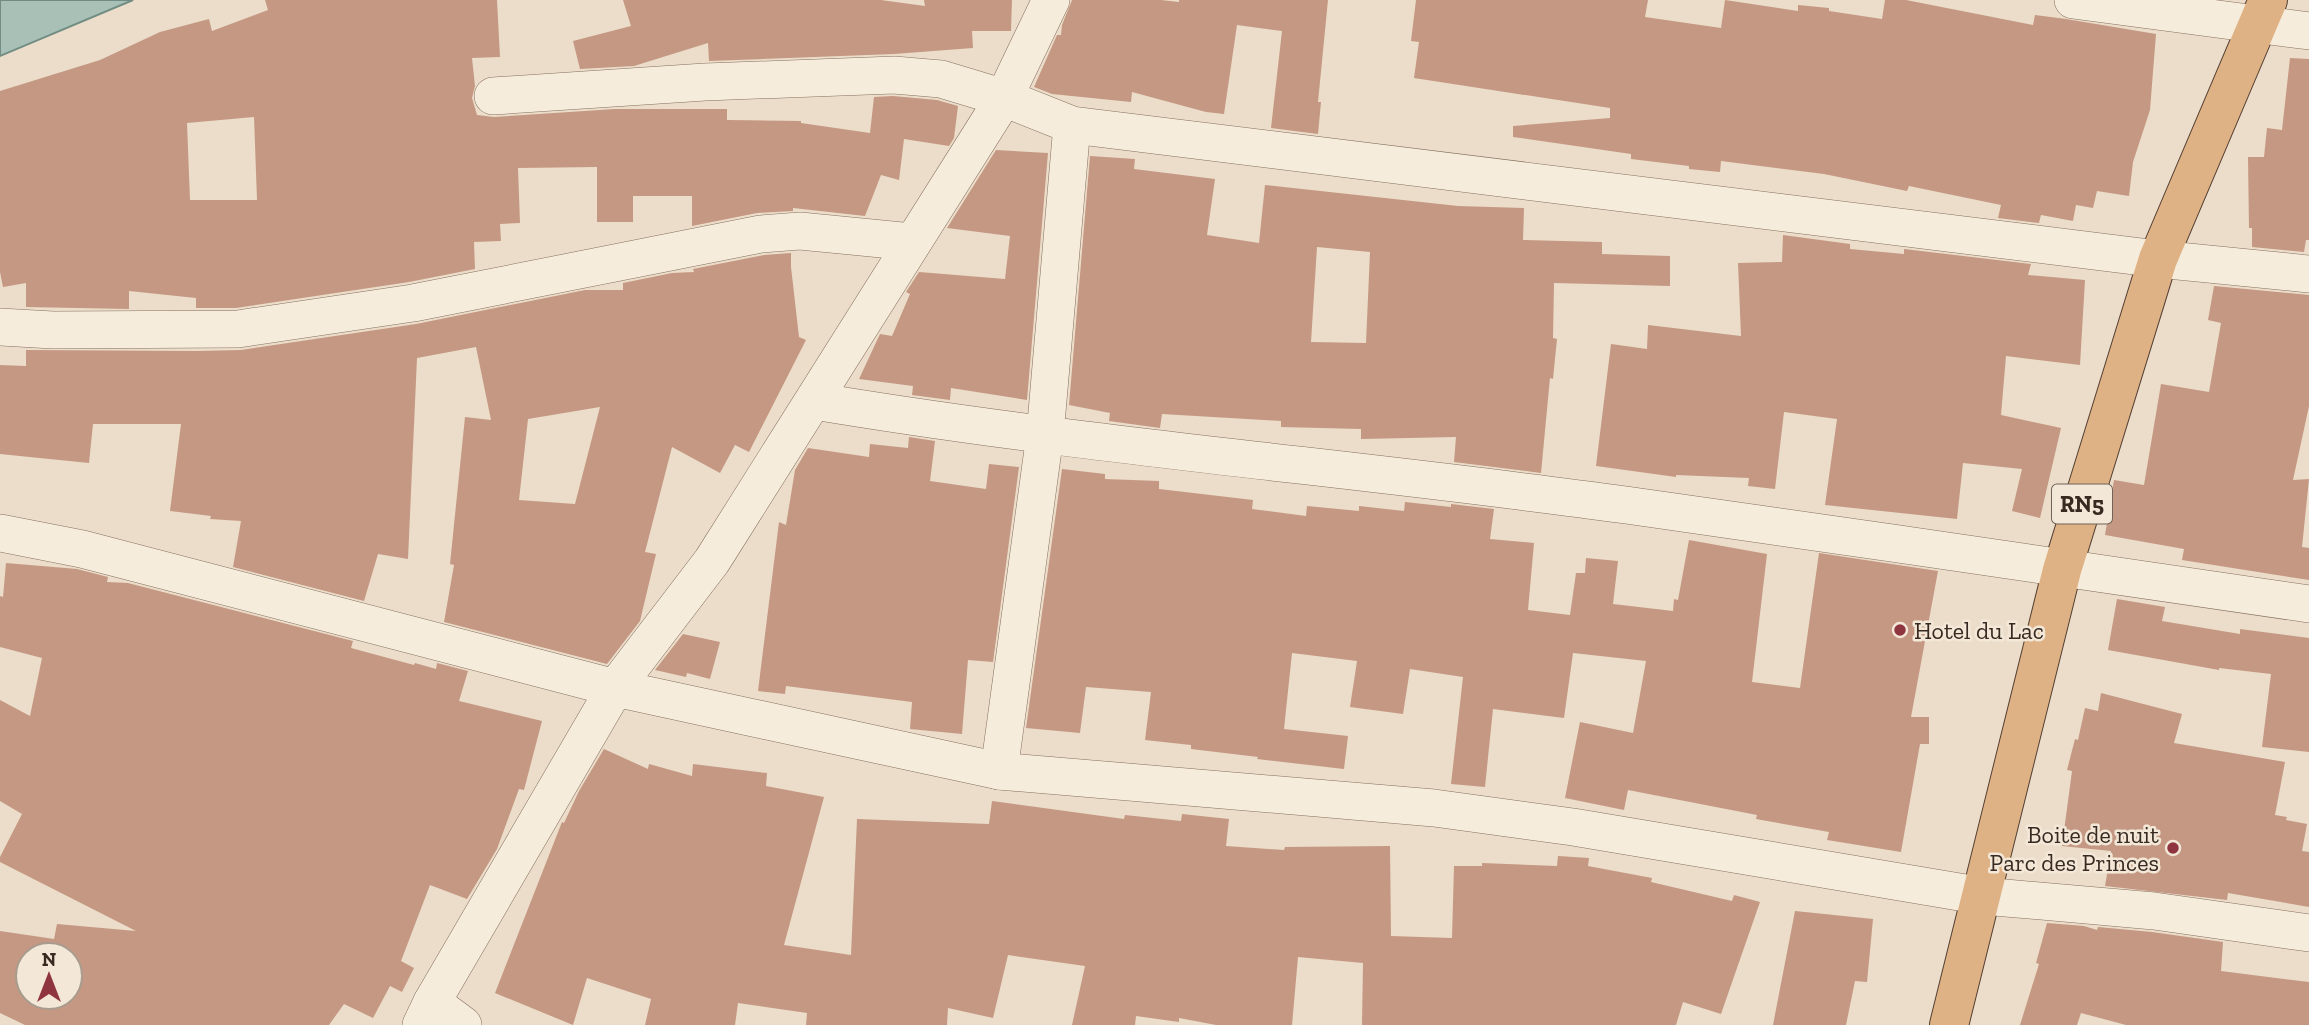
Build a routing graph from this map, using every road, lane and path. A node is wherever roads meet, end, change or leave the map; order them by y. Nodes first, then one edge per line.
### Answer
1 (1051, 0) edge
2 (2073, 0) edge
3 (2263, 12) edge
4 (2309, 31) edge
5 (493, 96) dead end
6 (1004, 98) junction
7 (1072, 125) junction
8 (912, 242) junction
9 (2158, 259) junction
10 (2309, 274) edge
11 (0, 327) edge
12 (814, 401) junction
13 (1045, 435) junction
14 (0, 533) edge
15 (2062, 570) junction
16 (2309, 604) edge
17 (615, 688) junction
18 (999, 771) junction
19 (1983, 896) junction
20 (2309, 933) edge
21 (427, 1014) edge
22 (463, 1025) edge
23 (1949, 1025) edge

1 - 6 street
2 - 3 street
3 - 4 street
3 - 9 highway, RN5
5 - 6 street
6 - 7 street
6 - 8 street
7 - 9 street
7 - 13 street
8 - 11 street
8 - 12 street
9 - 10 street
9 - 15 highway, RN5
12 - 13 street
12 - 17 street
13 - 15 street
13 - 18 street
14 - 17 street
15 - 16 street
15 - 19 highway, RN5
17 - 18 street
17 - 21 street
18 - 19 street
19 - 20 street
19 - 23 highway, RN5
21 - 22 street

